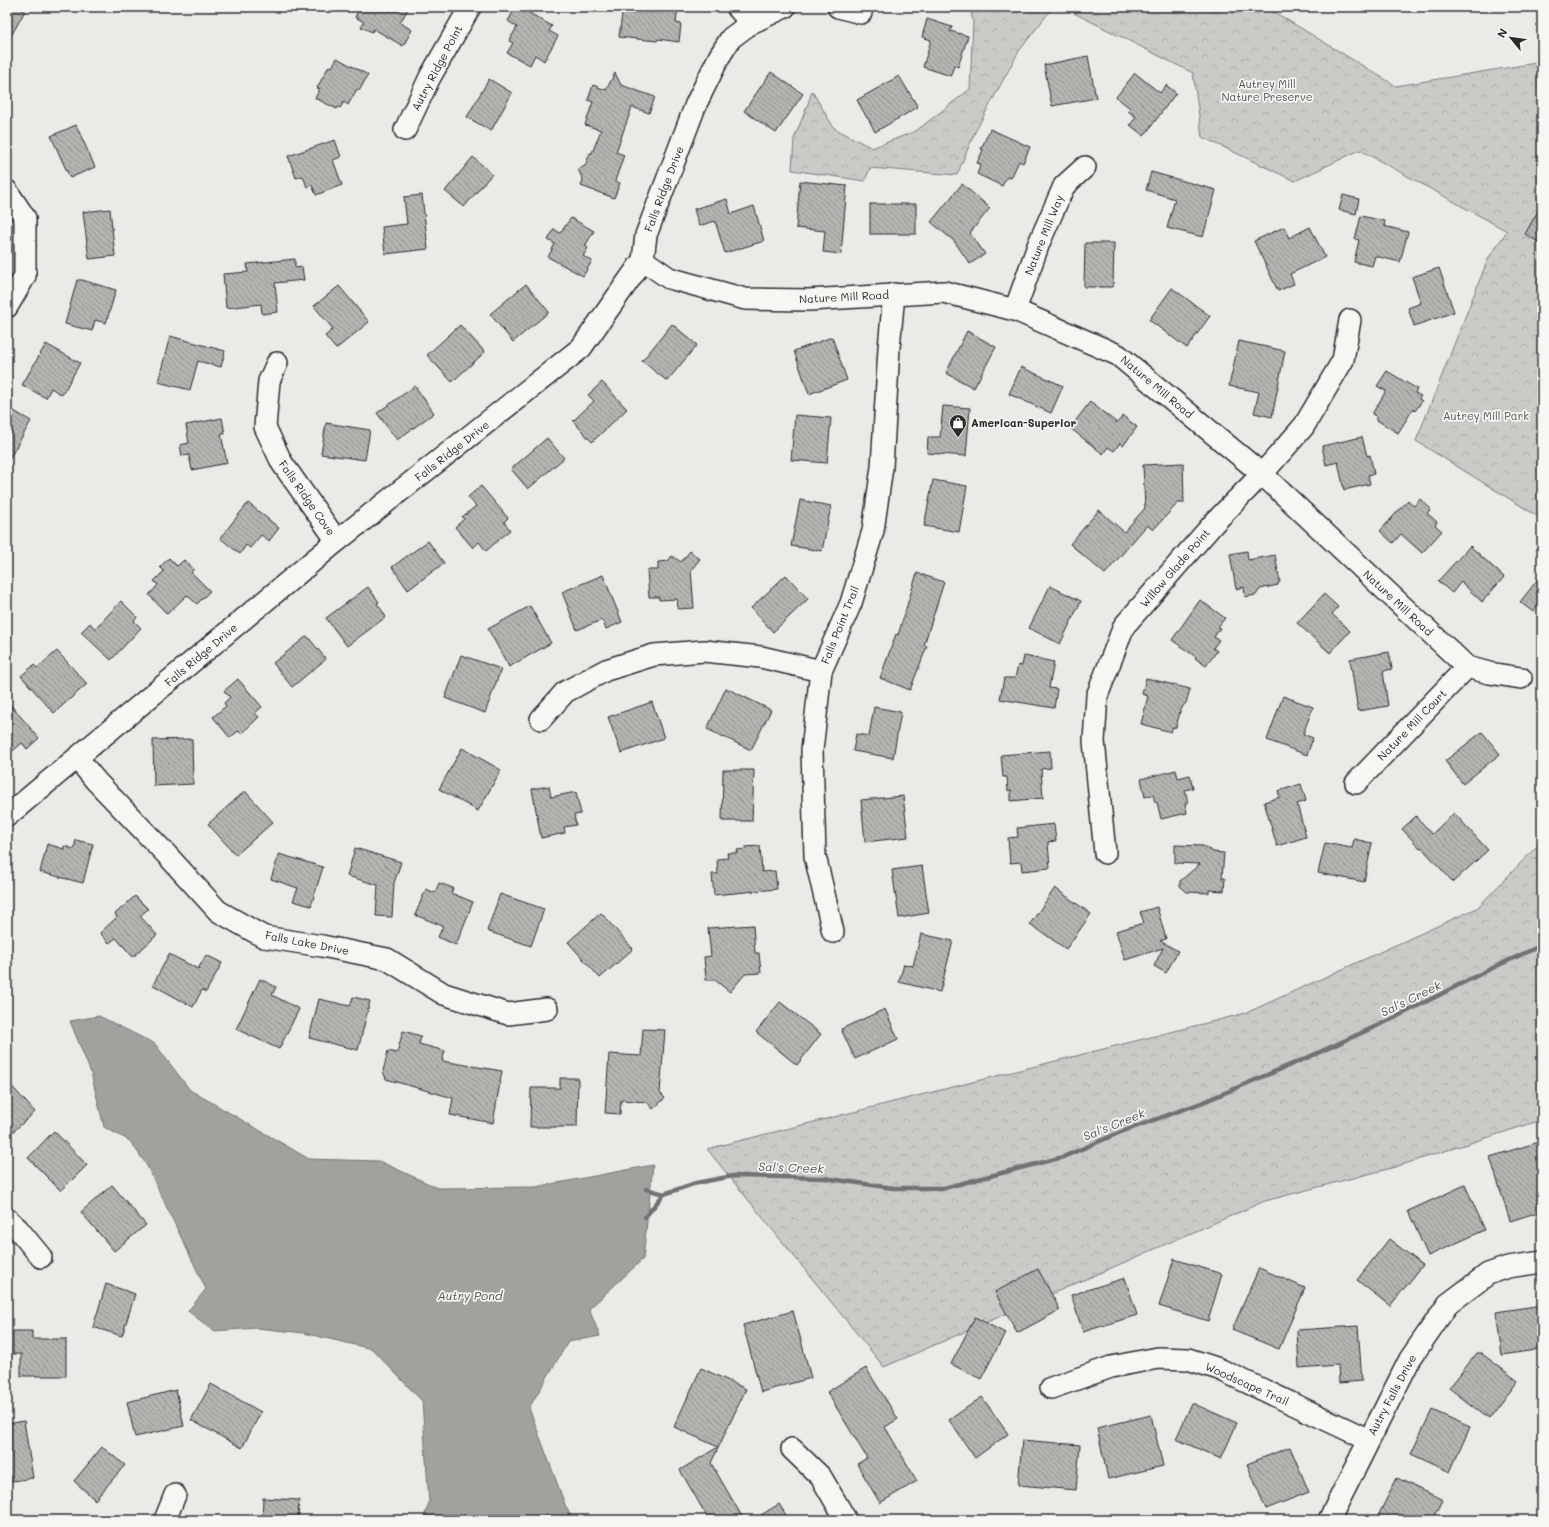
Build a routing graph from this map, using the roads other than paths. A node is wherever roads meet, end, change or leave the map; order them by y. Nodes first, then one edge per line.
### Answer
1 (470, 7) edge
2 (737, 7) edge
3 (785, 7) edge
4 (838, 7) edge
5 (861, 13) dead end
6 (751, 23) junction
7 (404, 130) dead end
8 (1085, 167) dead end
9 (7, 191) edge
10 (643, 260) junction
11 (894, 294) junction
12 (7, 307) edge
13 (1015, 310) junction
14 (1350, 320) dead end
15 (277, 363) dead end
16 (1262, 474) junction
17 (338, 541) junction
18 (1467, 667) junction
19 (821, 671) junction
20 (1521, 678) dead end
21 (540, 719) dead end
22 (77, 758) junction
23 (1356, 783) dead end
24 (7, 816) edge
25 (1105, 853) dead end
26 (833, 932) dead end
27 (547, 1009) dead end
28 (7, 1219) edge
29 (41, 1257) dead end
30 (1542, 1262) edge
31 (1051, 1388) dead end
32 (1369, 1440) junction
33 (792, 1449) dead end
34 (175, 1495) dead end
35 (165, 1520) edge
36 (846, 1520) edge
37 (1329, 1520) edge

1 - 7 street, Autry Ridge Point
2 - 6 street
3 - 6 street, Falls Ridge Drive
4 - 5 street
6 - 10 street, Falls Ridge Drive
8 - 13 street, Nature Mill Way
9 - 12 street
10 - 11 street, Nature Mill Road
10 - 17 street, Falls Ridge Drive
11 - 13 street, Nature Mill Road
11 - 19 street, Falls Point Trail
13 - 16 street, Nature Mill Road
14 - 16 street, Willow Glade Point
15 - 17 street, Falls Ridge Cove
16 - 18 street, Nature Mill Road
16 - 25 street, Willow Glade Point
17 - 22 street, Falls Ridge Drive
18 - 20 street, Nature Mill Road
18 - 23 street, Nature Mill Court
19 - 21 street
19 - 26 street, Falls Point Trail
22 - 24 street, Falls Ridge Drive
22 - 27 street, Falls Lake Drive
28 - 29 street
30 - 32 street, Autry Falls Drive
31 - 32 street, Woodscape Trail
32 - 37 street, Autry Falls Drive
33 - 36 street
34 - 35 street

